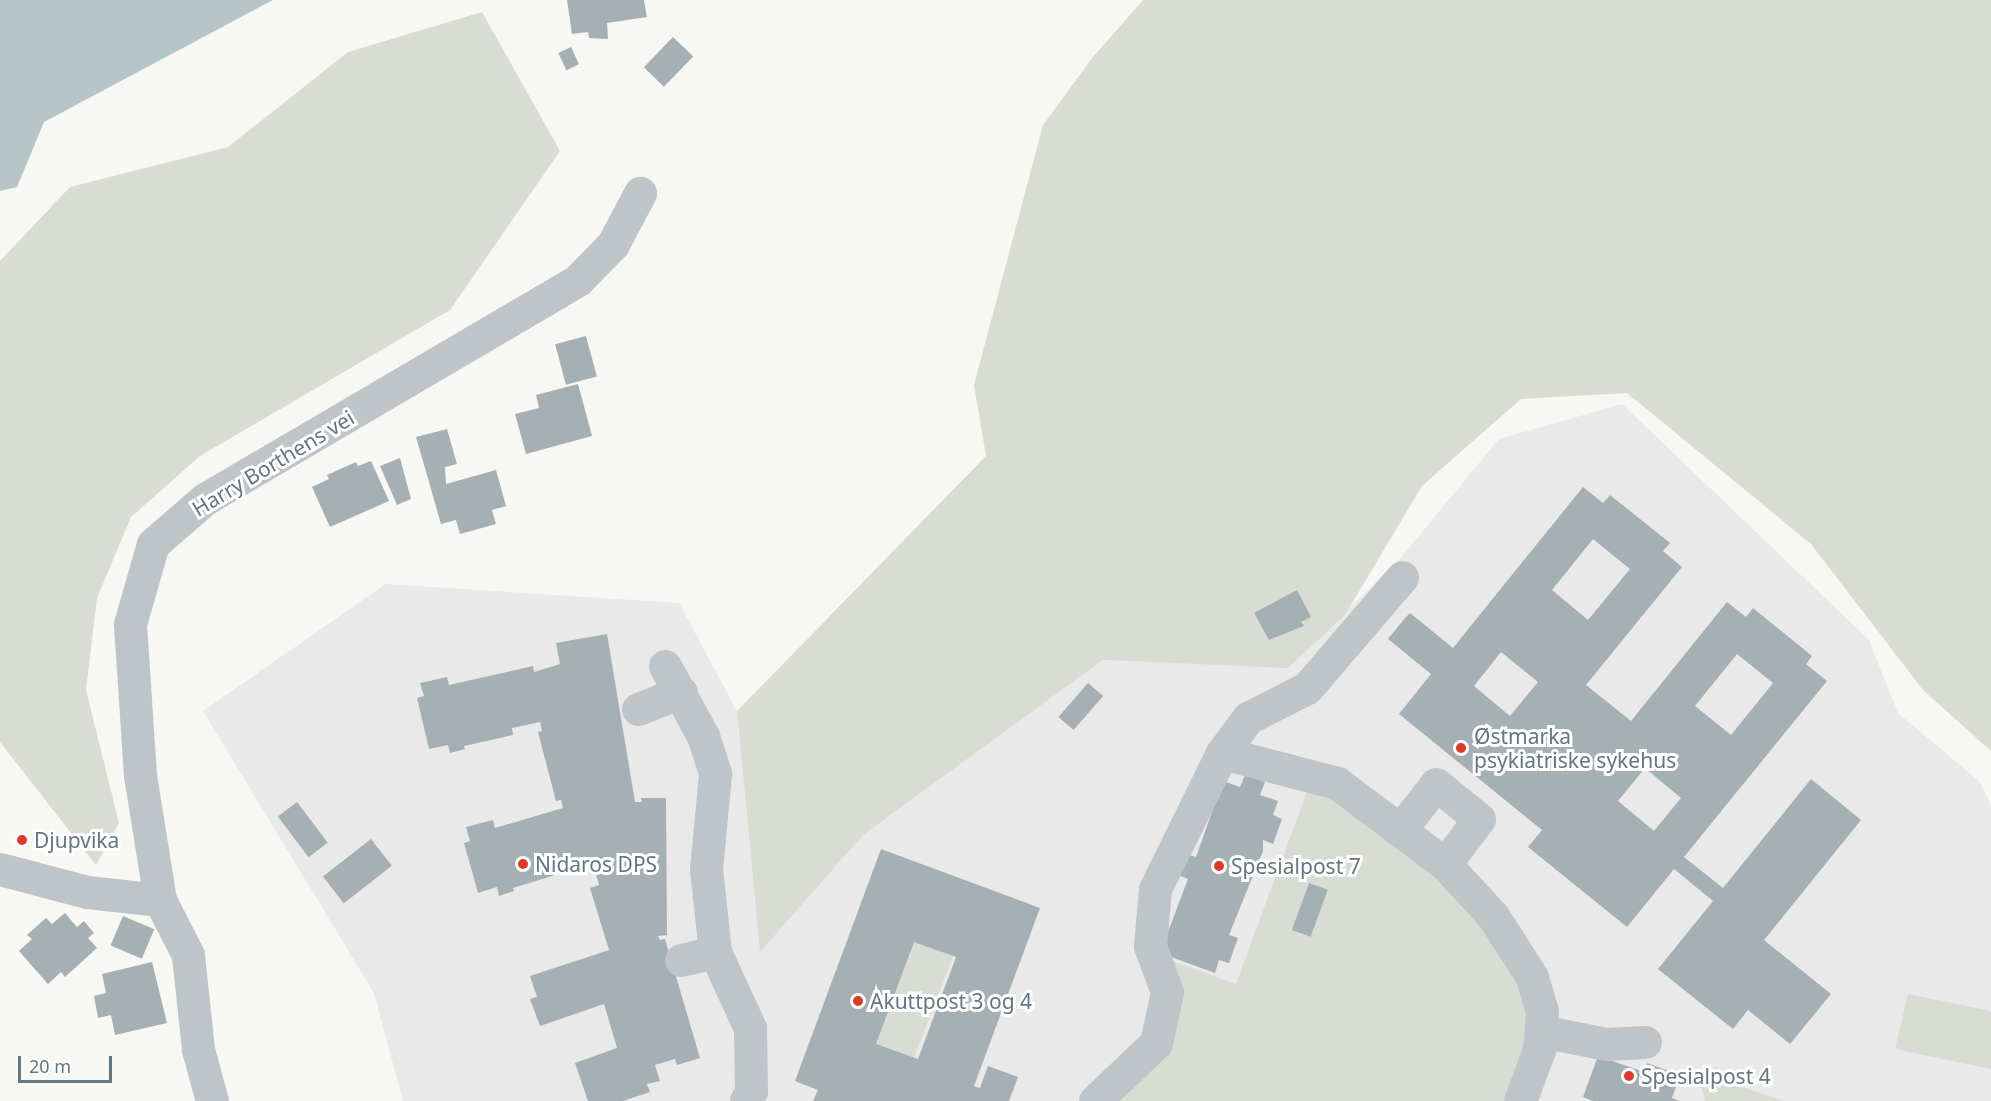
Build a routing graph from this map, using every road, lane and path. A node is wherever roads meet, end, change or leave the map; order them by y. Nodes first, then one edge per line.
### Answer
1 (639, 193) dead end
2 (1402, 577) dead end
3 (638, 709) dead end
4 (1222, 753) junction
5 (1400, 830) junction
6 (1445, 864) junction
7 (0, 869) edge
8 (160, 900) junction
9 (715, 952) junction
10 (681, 960) dead end
11 (1541, 1032) junction
12 (1645, 1042) dead end
13 (212, 1101) edge
14 (746, 1101) edge
15 (1095, 1101) edge
16 (1520, 1101) edge

1 - 8 street, Harry Borthens vei
2 - 4 street
3 - 9 street
4 - 5 street
4 - 15 street
5 - 6 street
5 - 6 street
6 - 11 street
7 - 8 street
8 - 13 street, Harry Borthens vei
9 - 10 street
9 - 14 street
11 - 12 street
11 - 16 street

